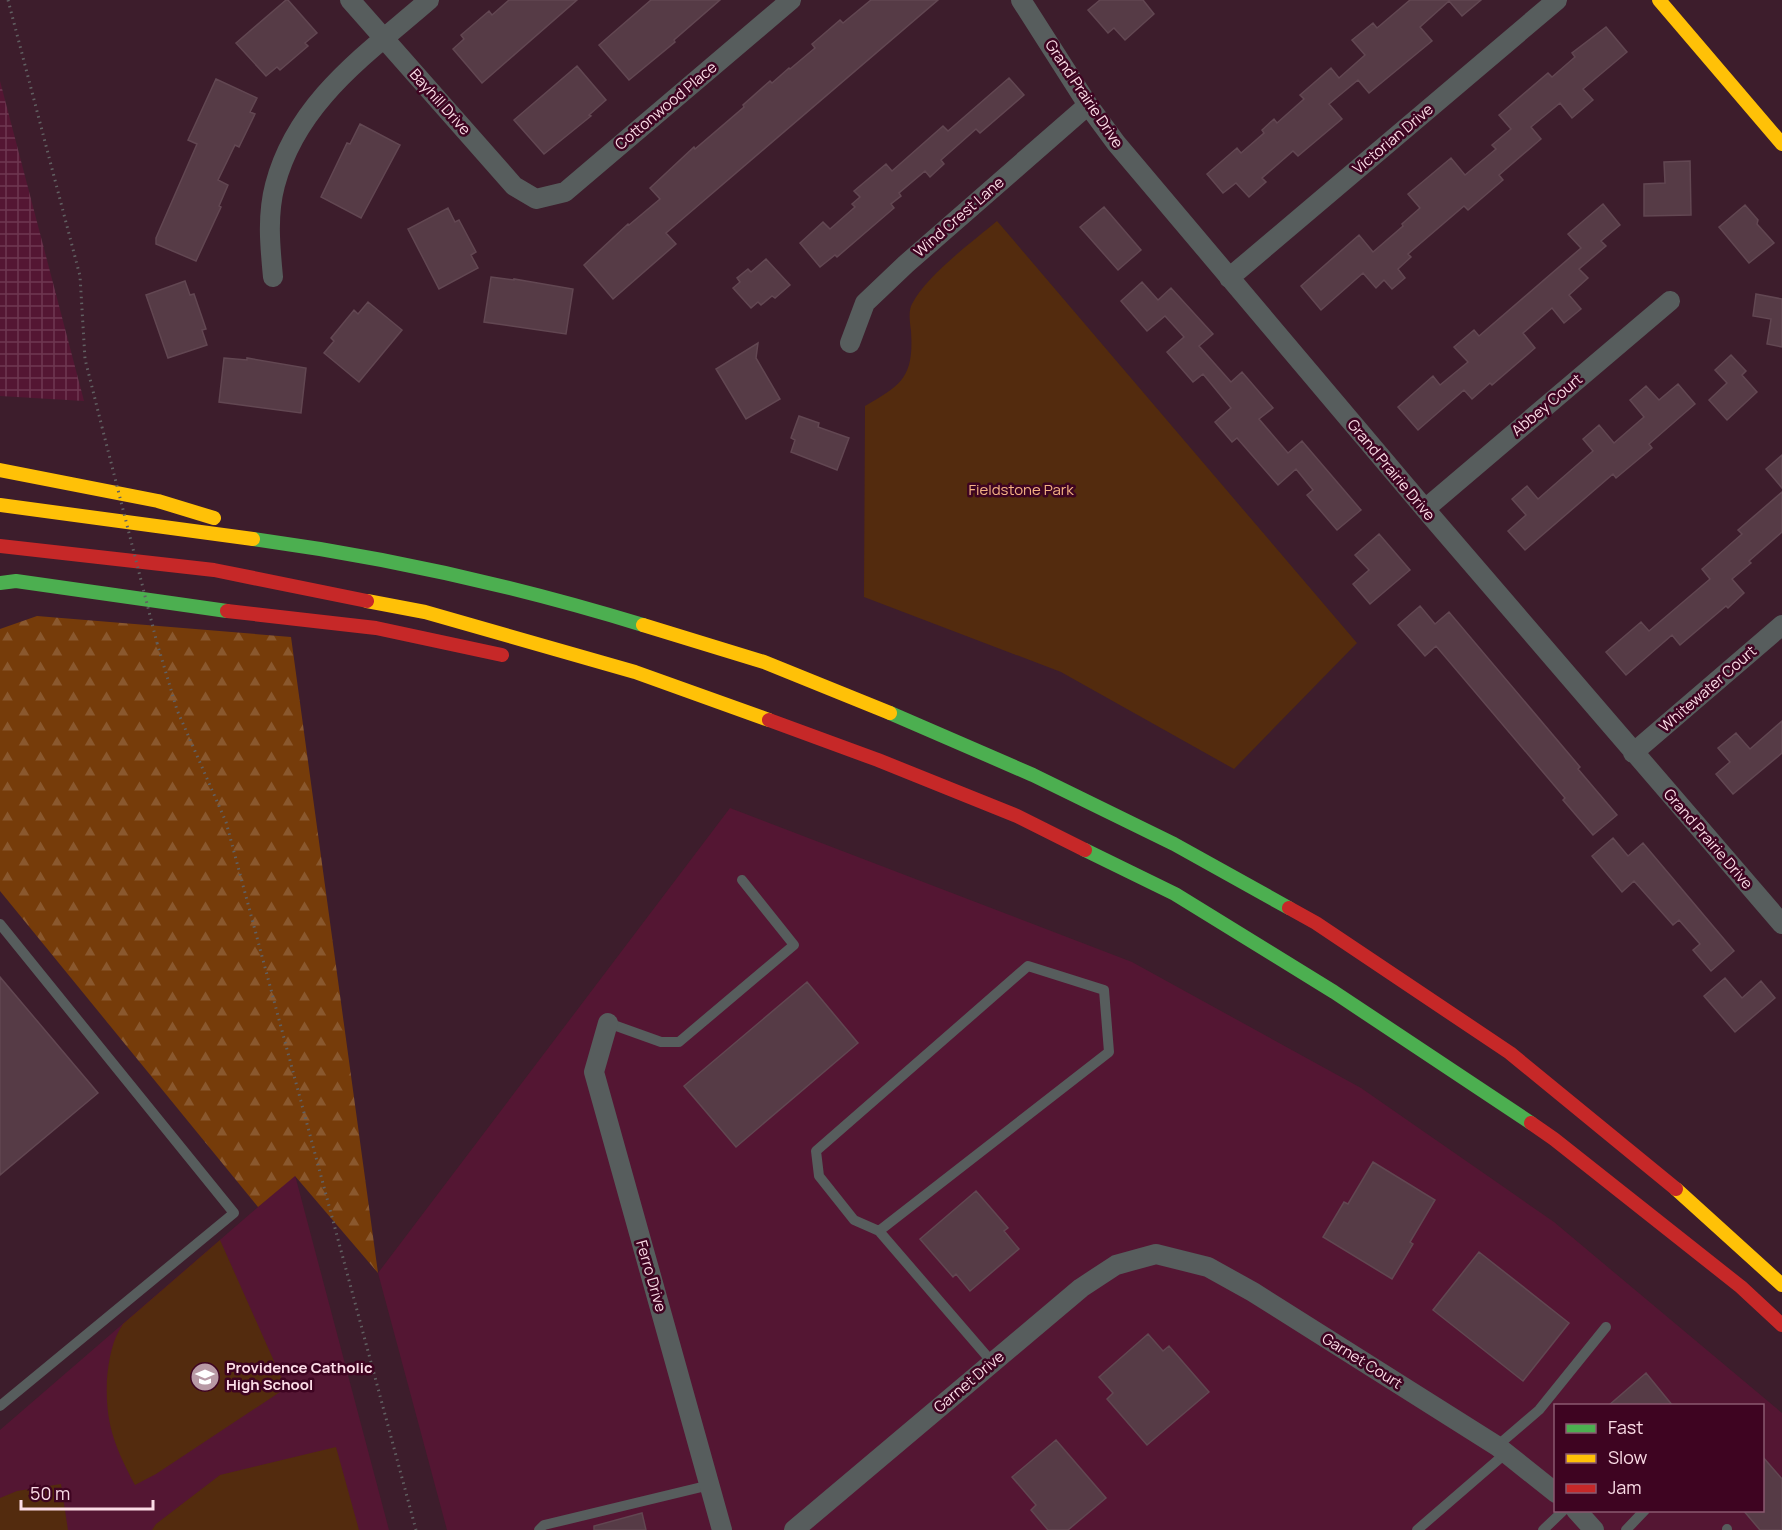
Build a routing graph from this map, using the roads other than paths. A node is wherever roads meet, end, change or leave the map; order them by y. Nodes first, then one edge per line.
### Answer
1 (350, 0) edge
2 (429, 0) edge
3 (791, 0) edge
4 (1021, 0) edge
5 (1557, 0) edge
6 (1659, 0) edge
7 (384, 39) junction
8 (1088, 105) junction
9 (1782, 144) edge
10 (536, 199) joint
11 (273, 276) dead end
12 (1229, 278) junction
13 (1670, 301) dead end
14 (850, 343) dead end
15 (0, 470) edge
16 (0, 505) edge
17 (1425, 510) junction
18 (0, 546) edge
19 (304, 546) junction
20 (0, 583) edge
21 (1782, 625) edge
22 (513, 658) dead end
23 (617, 681) dead end
24 (734, 707) junction
25 (1633, 753) junction
26 (742, 880) dead end
27 (0, 924) edge
28 (1782, 924) edge
29 (608, 1023) joint
30 (879, 1231) junction
31 (1156, 1254) joint
32 (1782, 1285) edge
33 (1782, 1325) edge
34 (1606, 1327) dead end
35 (992, 1362) junction
36 (0, 1406) edge
37 (1502, 1449) junction
38 (710, 1485) junction
39 (1554, 1491) edge
40 (1562, 1512) edge
41 (1578, 1512) edge
42 (1644, 1512) edge
43 (539, 1530) edge
44 (722, 1530) edge
45 (794, 1530) edge
46 (1417, 1530) edge
47 (1543, 1530) edge
48 (1594, 1530) edge
49 (1626, 1530) edge

1 - 7 street, Bayhill Drive
2 - 7 street
3 - 10 street, Cottonwood Place
4 - 8 street, Grand Prairie Drive
5 - 12 street, Victorian Drive
6 - 9 main road
7 - 10 street, Bayhill Drive
7 - 11 street
8 - 12 street, Grand Prairie Drive
8 - 14 street, Wind Crest Lane
12 - 17 street, Grand Prairie Drive
13 - 17 street, Abbey Court
15 - 19 main road
16 - 19 main road
17 - 25 street, Grand Prairie Drive
18 - 24 main road
19 - 32 main road
20 - 22 main road
21 - 25 street, Whitewater Court
23 - 24 main road
24 - 33 main road
25 - 28 street, Grand Prairie Drive
26 - 29 lane
27 - 36 lane
29 - 38 street, Ferro Drive
30 - 30 lane
30 - 35 lane
31 - 35 street, Garnet Drive
31 - 37 street, Garnet Court
34 - 37 lane
35 - 45 street, Garnet Drive
37 - 39 street, Garnet Court
37 - 46 lane
38 - 43 lane
38 - 44 street, Ferro Drive
40 - 47 lane
41 - 48 street
42 - 49 lane

